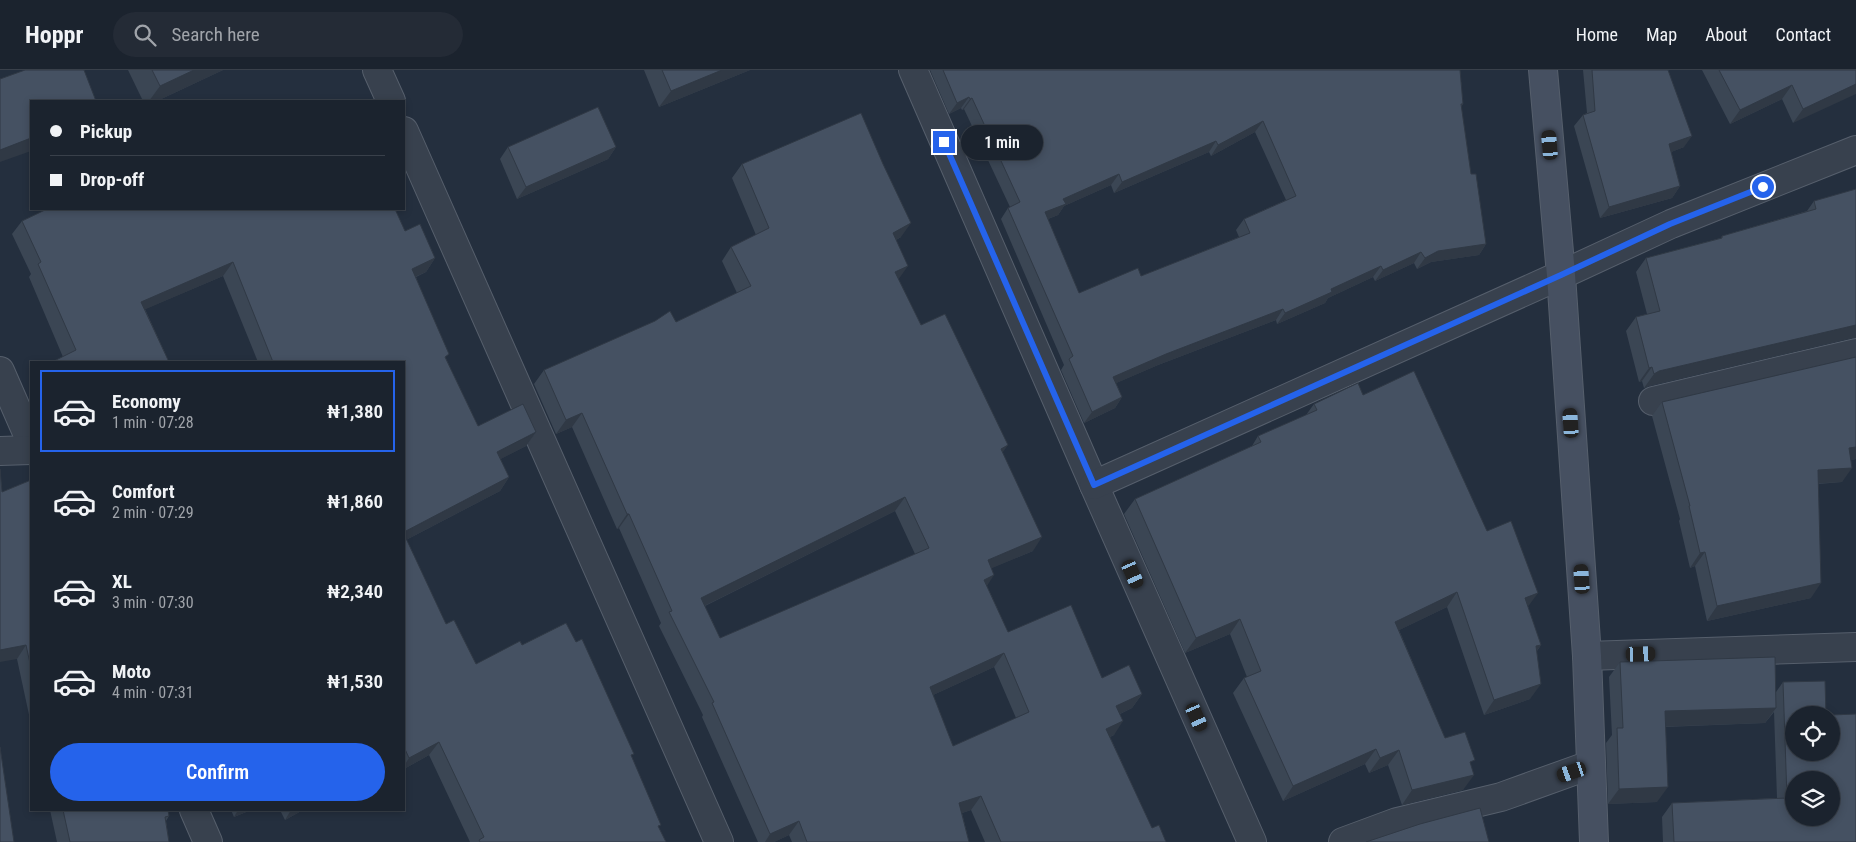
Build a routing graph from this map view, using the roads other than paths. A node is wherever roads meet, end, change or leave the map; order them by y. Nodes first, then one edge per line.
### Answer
1 (377, 70) edge
2 (913, 70) edge
3 (1543, 70) edge
4 (391, 100) edge
5 (405, 132) edge
6 (1856, 150) edge
7 (1561, 275) junction
8 (1856, 353) edge
9 (0, 371) edge
10 (1653, 401) dead end
11 (30, 440) edge
12 (30, 450) edge
13 (0, 451) edge
14 (1094, 485) junction
15 (1856, 647) edge
16 (1587, 656) junction
17 (1590, 765) junction
18 (194, 811) edge
19 (208, 842) edge
20 (719, 842) edge
21 (1252, 842) edge
22 (1343, 842) edge
23 (1594, 842) edge

1 - 4 street
2 - 14 street
3 - 7 street
5 - 20 street
6 - 7 street
7 - 14 street
7 - 16 street
8 - 10 street
9 - 11 street
12 - 13 street
14 - 21 street
15 - 16 street
16 - 17 street
17 - 22 street
17 - 23 street
18 - 19 street

